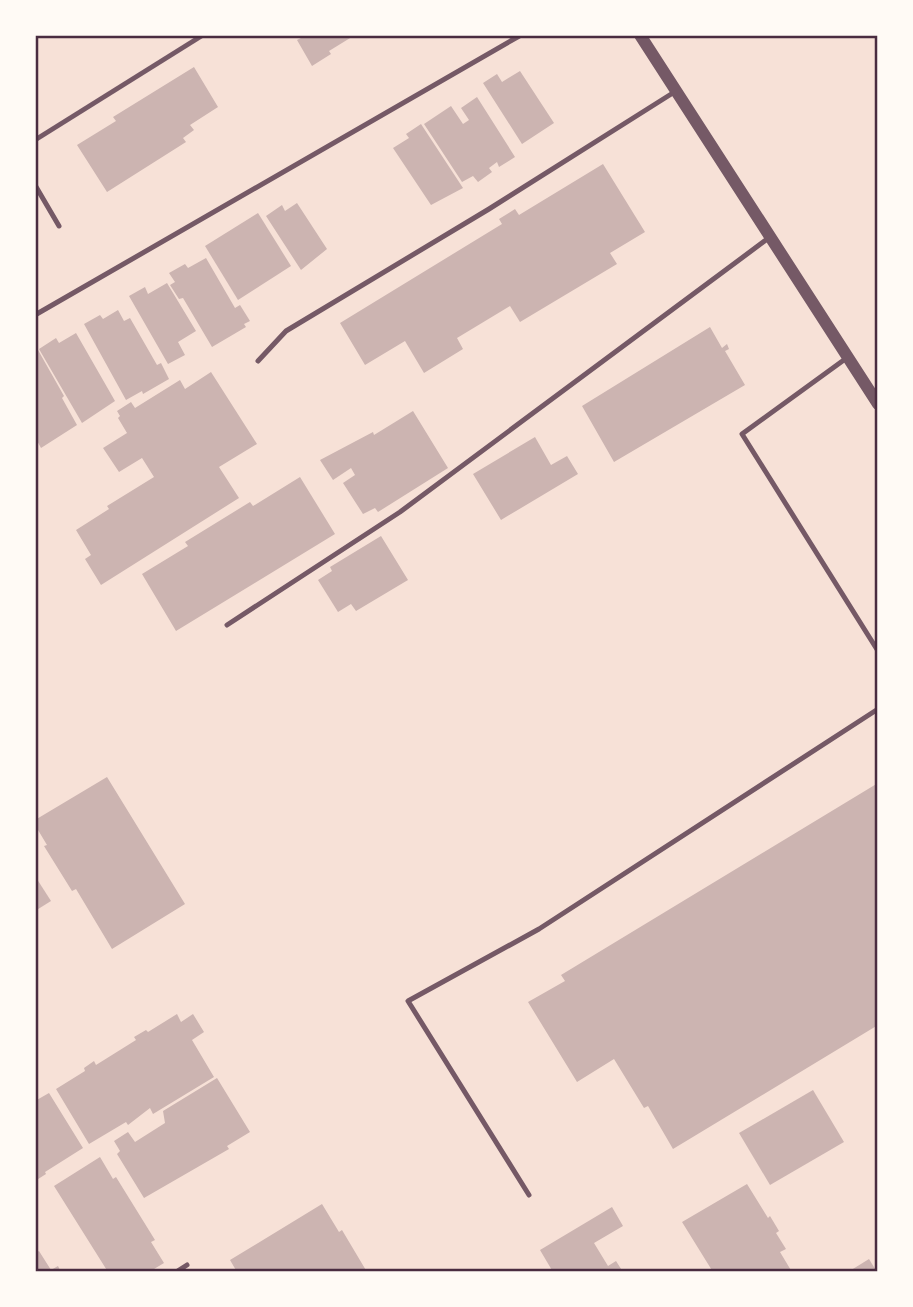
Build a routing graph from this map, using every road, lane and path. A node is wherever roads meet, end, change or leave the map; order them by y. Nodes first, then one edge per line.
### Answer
1 (203, 35) edge
2 (521, 35) edge
3 (640, 35) edge
4 (676, 91) junction
5 (35, 139) edge
6 (35, 185) edge
7 (60, 226) dead end
8 (770, 237) junction
9 (35, 315) edge
10 (848, 357) junction
11 (258, 360) dead end
12 (878, 404) edge
13 (227, 625) dead end
14 (878, 651) edge
15 (878, 709) edge
16 (529, 1195) dead end
17 (187, 1265) dead end
18 (176, 1272) edge

1 - 5 lane
2 - 9 lane
3 - 4 street
4 - 8 street
4 - 11 lane
6 - 7 lane
8 - 10 street
8 - 13 lane
10 - 12 street
10 - 14 lane
15 - 16 lane
17 - 18 lane

